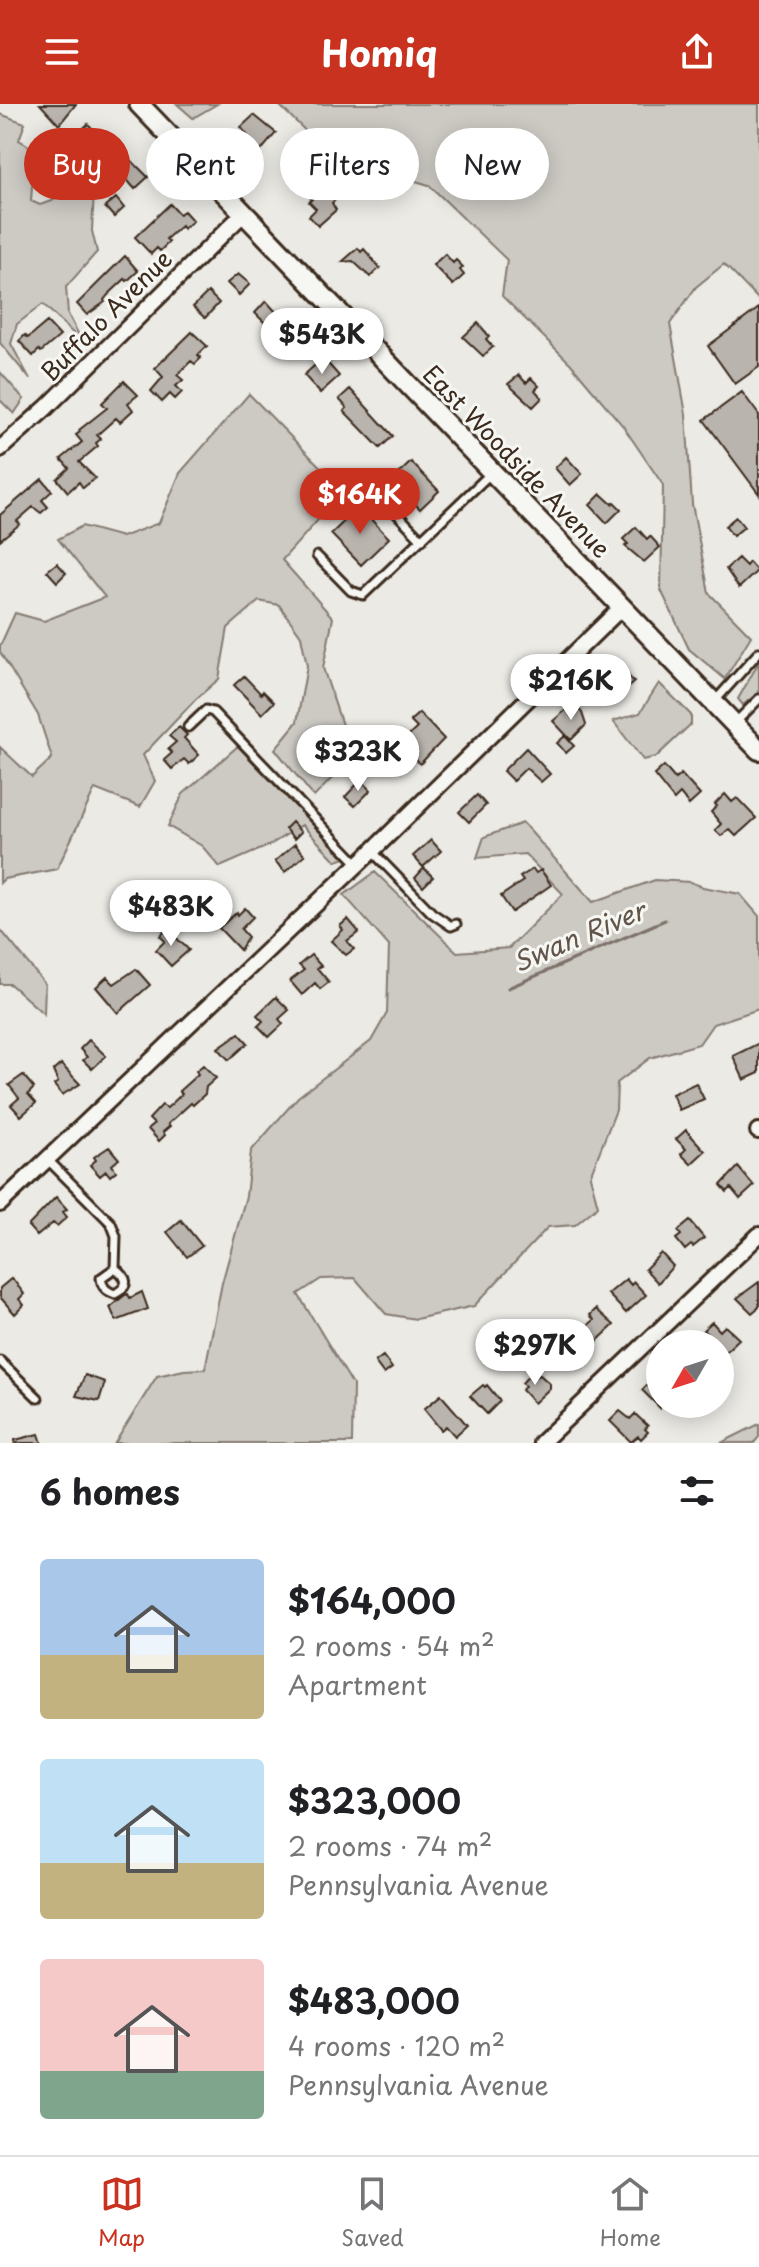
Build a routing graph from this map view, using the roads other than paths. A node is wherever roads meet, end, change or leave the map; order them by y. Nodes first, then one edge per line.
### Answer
1 (139, 104) edge
2 (244, 213) junction
3 (0, 449) edge
4 (492, 472) junction
5 (380, 496) dead end
6 (422, 540) junction
7 (317, 556) dead end
8 (622, 607) junction
9 (759, 652) edge
10 (759, 699) edge
11 (714, 703) junction
12 (734, 724) junction
13 (188, 727) dead end
14 (759, 750) edge
15 (372, 851) junction
16 (358, 864) junction
17 (456, 924) dead end
18 (47, 1159) junction
19 (0, 1204) edge
20 (759, 1235) edge
21 (115, 1268) dead end
22 (0, 1361) edge
23 (38, 1398) dead end
24 (541, 1443) edge

1 - 2 main road, East Woodside Avenue
2 - 3 street, Buffalo Avenue
2 - 4 main road, East Woodside Avenue
4 - 6 lane
4 - 8 main road, East Woodside Avenue
5 - 6 lane
6 - 7 lane
8 - 11 main road, East Woodside Avenue
8 - 15 street
9 - 11 lane
10 - 12 lane
11 - 12 main road, East Woodside Avenue
12 - 14 main road, East Woodside Avenue
13 - 16 lane
15 - 16 street
15 - 17 lane
16 - 18 street
18 - 19 street
18 - 21 lane
20 - 24 street
22 - 23 lane

